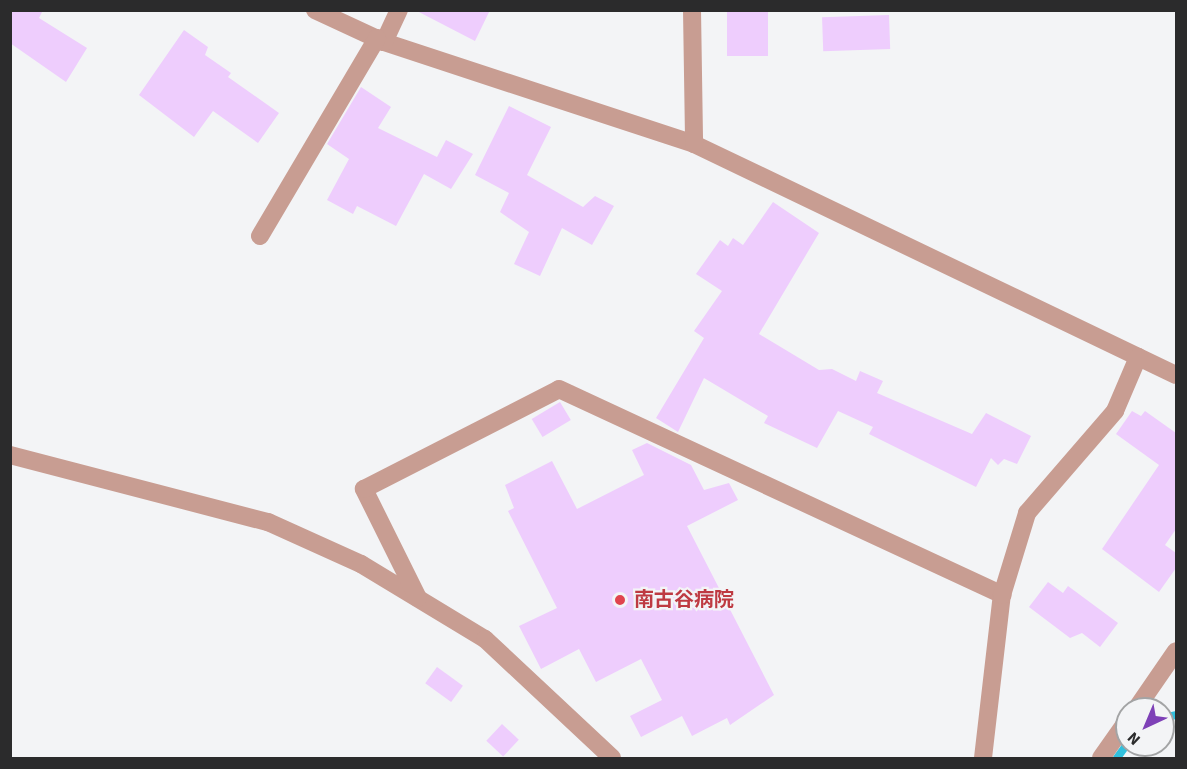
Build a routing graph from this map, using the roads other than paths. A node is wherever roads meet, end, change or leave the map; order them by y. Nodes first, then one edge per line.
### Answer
1 (315, 10) edge
2 (399, 10) edge
3 (692, 10) edge
4 (380, 40) junction
5 (694, 144) junction
6 (260, 236) dead end
7 (1138, 357) junction
8 (1176, 375) edge
9 (10, 455) edge
10 (1002, 595) junction
11 (418, 598) junction
12 (1176, 651) edge
13 (1144, 697) edge
14 (1115, 739) edge
15 (612, 759) edge
16 (983, 759) edge
17 (1101, 759) edge

1 - 4 street
2 - 4 street
3 - 5 street
4 - 5 street
4 - 6 street
5 - 7 street
7 - 8 street
7 - 10 street
9 - 11 street
10 - 11 street
10 - 16 street
11 - 15 street
12 - 13 street
14 - 17 street

